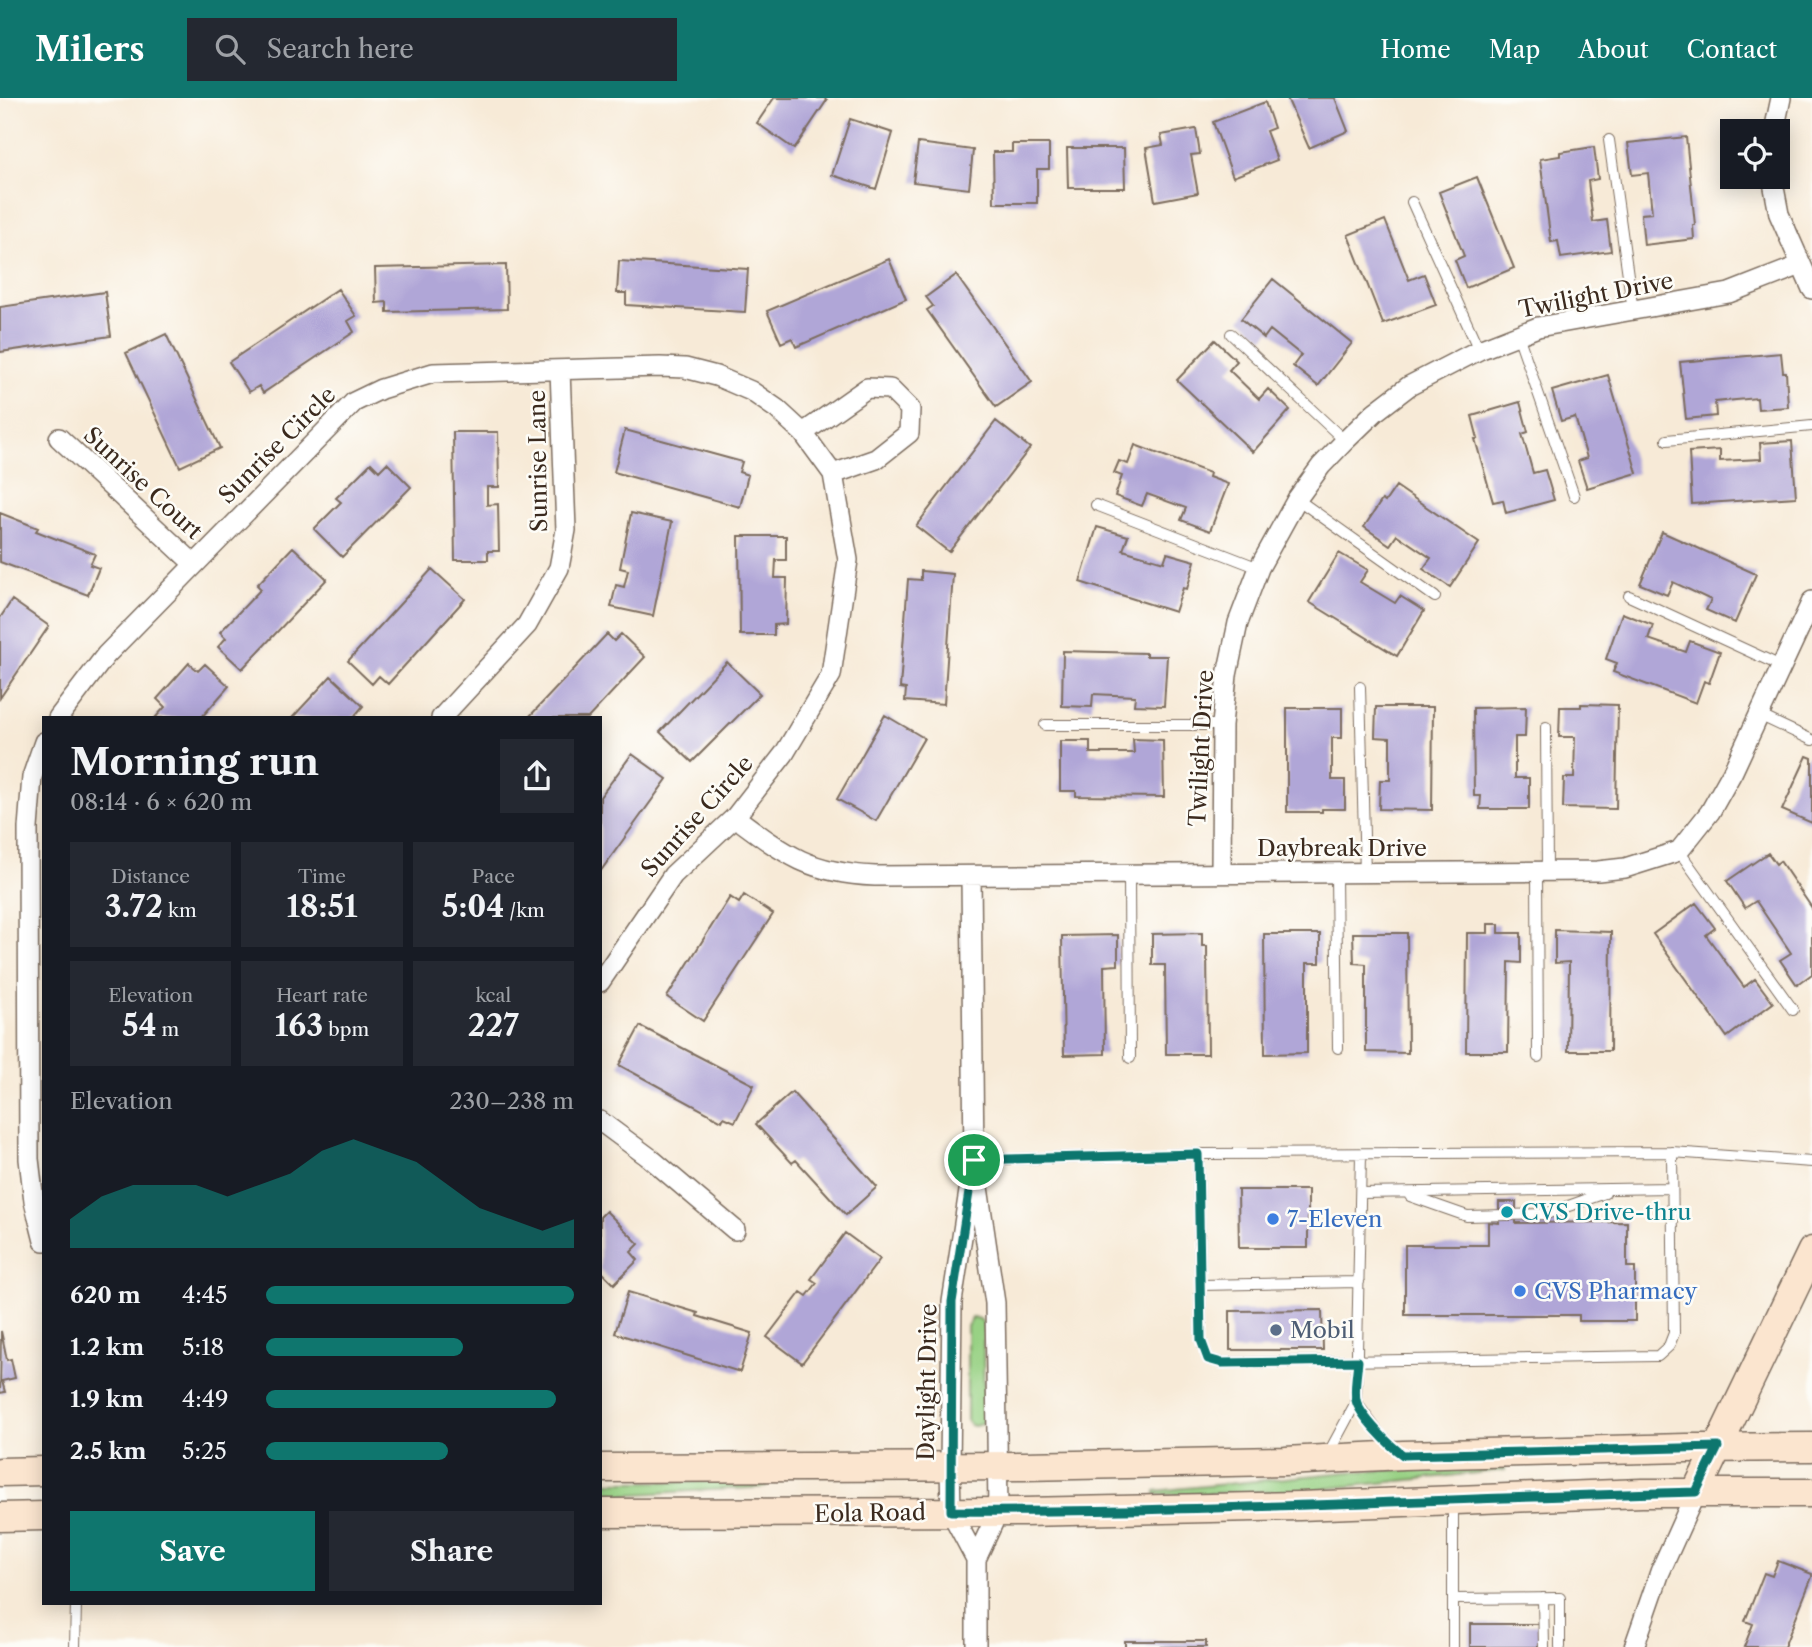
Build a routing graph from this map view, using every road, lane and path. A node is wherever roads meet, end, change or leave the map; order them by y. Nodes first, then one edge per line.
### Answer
1 (1781, 98) edge
2 (1777, 119) edge
3 (1609, 141) dead end
4 (1774, 189) edge
5 (1412, 202) dead end
6 (1801, 265) junction
7 (1812, 289) edge
8 (1633, 312) junction
9 (1231, 334) dead end
10 (1518, 335) junction
11 (1479, 350) junction
12 (560, 370) junction
13 (1812, 426) edge
14 (803, 433) junction
15 (59, 438) dead end
16 (1667, 440) dead end
17 (1345, 441) junction
18 (833, 474) junction
19 (1574, 496) dead end
20 (1297, 499) junction
21 (1096, 505) dead end
22 (194, 563) junction
23 (1259, 568) junction
24 (1629, 596) dead end
25 (1435, 597) dead end
26 (1812, 601) edge
27 (1781, 666) junction
28 (1360, 688) dead end
29 (1759, 715) junction
30 (60, 716) edge
31 (443, 716) edge
32 (1045, 725) dead end
33 (1222, 725) junction
34 (1546, 727) dead end
35 (1812, 740) edge
36 (42, 748) edge
37 (734, 817) junction
38 (1679, 851) junction
39 (1542, 872) junction
40 (1221, 873) junction
41 (1129, 874) junction
42 (1336, 874) junction
43 (1365, 874) junction
44 (971, 876) junction
45 (602, 979) edge
46 (36, 1000) edge
47 (1793, 1010) dead end
48 (1338, 1048) dead end
49 (1538, 1057) dead end
50 (1130, 1058) dead end
51 (602, 1122) edge
52 (1672, 1152) junction
53 (1198, 1154) junction
54 (1361, 1154) junction
55 (974, 1160) junction
56 (1812, 1162) edge
57 (1672, 1188) junction
58 (1615, 1189) junction
59 (1401, 1193) junction
60 (1361, 1194) junction
61 (735, 1230) dead end
62 (42, 1233) edge
63 (1812, 1251) edge
64 (1359, 1282) junction
65 (1200, 1285) junction
66 (1358, 1361) junction
67 (1356, 1402) junction
68 (1718, 1447) junction
69 (1812, 1447) edge
70 (1403, 1455) junction
71 (1323, 1458) junction
72 (950, 1466) junction
73 (997, 1466) junction
74 (602, 1468) edge
75 (0, 1472) edge
76 (42, 1472) edge
77 (1696, 1492) junction
78 (1812, 1493) edge
79 (1453, 1499) junction
80 (951, 1511) junction
81 (998, 1512) junction
82 (602, 1513) edge
83 (42, 1516) edge
84 (0, 1517) edge
85 (976, 1559) junction
86 (1544, 1598) junction
87 (1452, 1599) junction
88 (76, 1605) edge
89 (75, 1647) edge
90 (976, 1647) edge
91 (1453, 1647) edge
92 (1544, 1647) edge
93 (1560, 1647) edge
94 (1634, 1647) edge

1 - 2 street
3 - 8 lane
4 - 6 street
5 - 11 lane
6 - 7 street
6 - 8 street, Twilight Drive
8 - 10 street, Twilight Drive
9 - 17 lane
10 - 11 street, Twilight Drive
10 - 19 lane
11 - 17 street, Twilight Drive
12 - 14 street, Sunrise Circle
12 - 22 street, Sunrise Circle
12 - 31 street, Sunrise Lane
13 - 16 lane
14 - 18 street, Sunrise Circle
14 - 18 street
15 - 22 street, Sunrise Court
17 - 20 street, Twilight Drive
18 - 37 street, Sunrise Circle
20 - 23 street, Twilight Drive
20 - 25 lane
21 - 23 lane
22 - 30 street, Sunrise Circle
23 - 33 street, Twilight Drive
24 - 27 lane
26 - 27 street
27 - 29 street
28 - 43 lane
29 - 35 lane
29 - 38 street
32 - 33 lane
33 - 40 street, Twilight Drive
34 - 39 lane
36 - 46 street
37 - 44 street, Daybreak Drive
37 - 45 street, Sunrise Circle
38 - 39 street, Daybreak Drive
38 - 47 lane
39 - 43 street, Daybreak Drive
39 - 49 lane
40 - 41 street, Daybreak Drive
40 - 42 street, Daybreak Drive
41 - 44 street, Daybreak Drive
41 - 50 lane
42 - 43 street, Daybreak Drive
42 - 48 lane
44 - 55 street, Daylight Drive
46 - 62 street
51 - 61 street
52 - 54 lane
52 - 56 lane
52 - 57 lane
53 - 54 lane
53 - 55 lane
53 - 65 lane
54 - 60 lane
55 - 72 street, Daylight Drive
55 - 73 street, Daylight Drive
57 - 58 lane
57 - 66 lane
58 - 59 lane
58 - 59 lane
59 - 60 lane
60 - 64 lane
63 - 68 street
64 - 65 lane
64 - 66 lane
65 - 66 lane
66 - 67 lane
67 - 70 lane
67 - 71 lane
68 - 69 street, Eola Road
68 - 70 street, Eola Road
68 - 77 street
70 - 71 street, Eola Road
71 - 73 street, Eola Road
72 - 73 street, Eola Road
72 - 74 street, Eola Road
72 - 80 street, Daylight Drive
73 - 81 street, Daylight Drive
75 - 76 street
77 - 78 street, Eola Road
77 - 79 street, Eola Road
77 - 94 street
79 - 81 street, Eola Road
79 - 87 lane
80 - 81 street, Eola Road
80 - 82 street, Eola Road
80 - 85 street, Daylight Drive
81 - 85 street, Daylight Drive
83 - 84 street
85 - 90 street, Daylight Drive
86 - 87 lane
86 - 92 lane
86 - 93 lane
87 - 91 lane
88 - 89 lane

